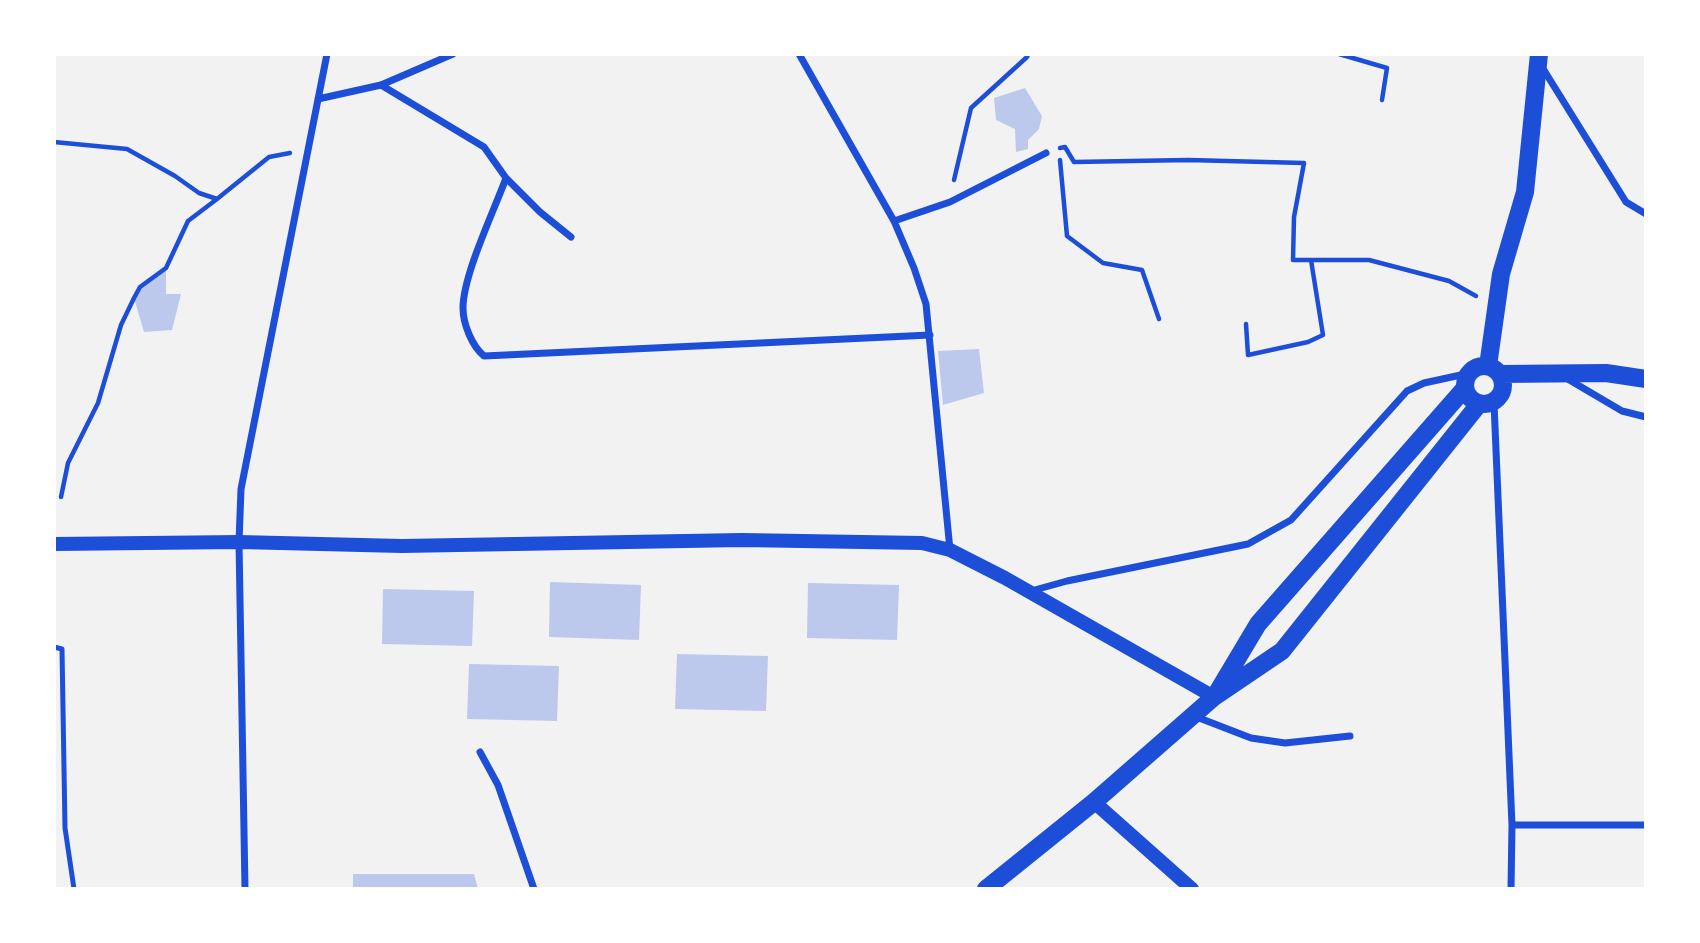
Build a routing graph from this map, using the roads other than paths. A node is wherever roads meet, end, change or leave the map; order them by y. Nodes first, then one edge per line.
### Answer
1 (327, 54) edge
2 (453, 54) edge
3 (799, 54) edge
4 (1537, 56) edge
5 (381, 85) junction
6 (318, 99) junction
7 (1046, 153) road end
8 (506, 178) junction
9 (1646, 214) edge
10 (894, 221) junction
11 (571, 237) dead end
12 (930, 335) junction
13 (1494, 370) junction
14 (1559, 374) junction
15 (1646, 379) edge
16 (1468, 381) junction
17 (1487, 403) junction
18 (1646, 417) edge
19 (239, 542) junction
20 (54, 544) edge
21 (950, 550) junction
22 (1030, 592) junction
23 (54, 647) edge
24 (1214, 697) junction
25 (1193, 716) junction
26 (1350, 736) dead end
27 (480, 752) dead end
28 (65, 795) junction
29 (54, 796) edge
30 (1094, 802) junction
31 (1646, 824) edge
32 (1512, 825) junction
33 (74, 889) edge
34 (245, 889) edge
35 (534, 889) edge
36 (986, 889) edge
37 (1192, 889) edge
38 (1511, 889) edge

1 - 6 street
2 - 5 street
3 - 10 street
4 - 9 street
4 - 13 main road
5 - 6 street
5 - 8 street
6 - 19 street
7 - 10 street
8 - 11 street
8 - 12 street
10 - 12 street
12 - 21 street
13 - 14 main road
13 - 16 main road
13 - 17 main road
14 - 15 main road
14 - 18 street
16 - 17 main road
16 - 22 street
16 - 24 main road
17 - 24 main road
17 - 32 street
19 - 20 main road
19 - 21 main road
19 - 34 street
21 - 22 main road
22 - 24 main road
23 - 28 lane
24 - 25 main road
25 - 26 street
25 - 30 main road
27 - 35 street
28 - 29 lane
28 - 33 lane
30 - 36 main road
30 - 37 main road
31 - 32 street
32 - 38 street

